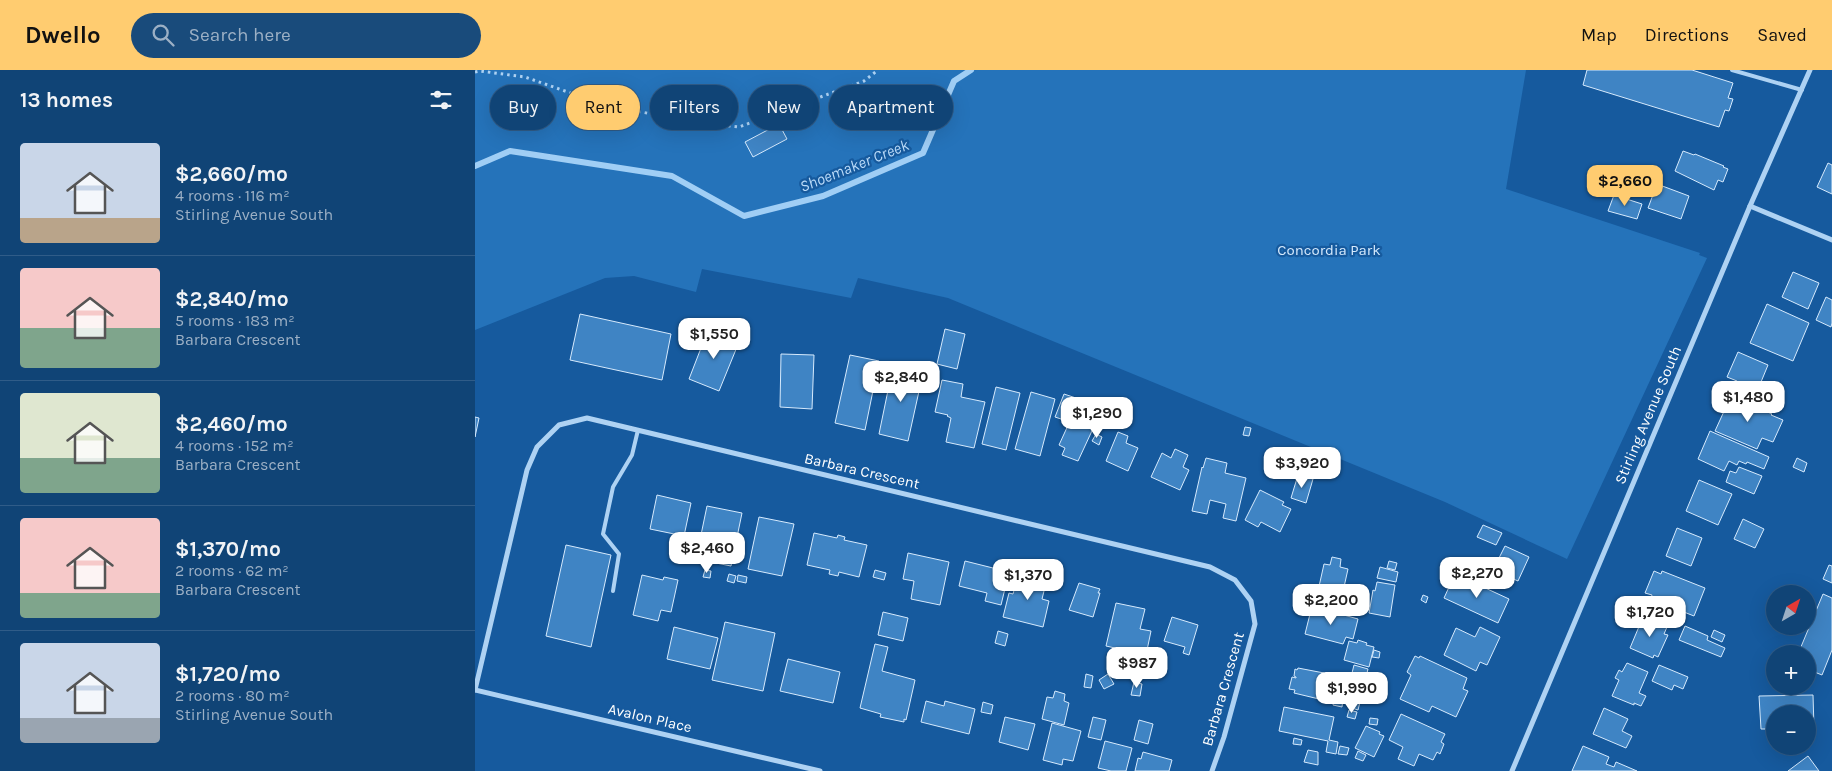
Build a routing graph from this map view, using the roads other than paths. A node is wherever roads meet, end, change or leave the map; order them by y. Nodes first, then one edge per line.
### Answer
1 (1732, 70) edge
2 (1810, 70) edge
3 (1802, 90) junction
4 (1750, 206) junction
5 (1832, 240) edge
6 (638, 430) junction
7 (613, 590) dead end
8 (475, 690) edge
9 (820, 771) edge
10 (1212, 771) edge
11 (1512, 771) edge

1 - 3 lane
2 - 3 street, Stirling Avenue South
3 - 4 street, Stirling Avenue South
4 - 5 street
4 - 11 street, Stirling Avenue South
6 - 7 lane
6 - 8 street, Barbara Crescent
6 - 10 street, Barbara Crescent
8 - 9 street, Avalon Place

